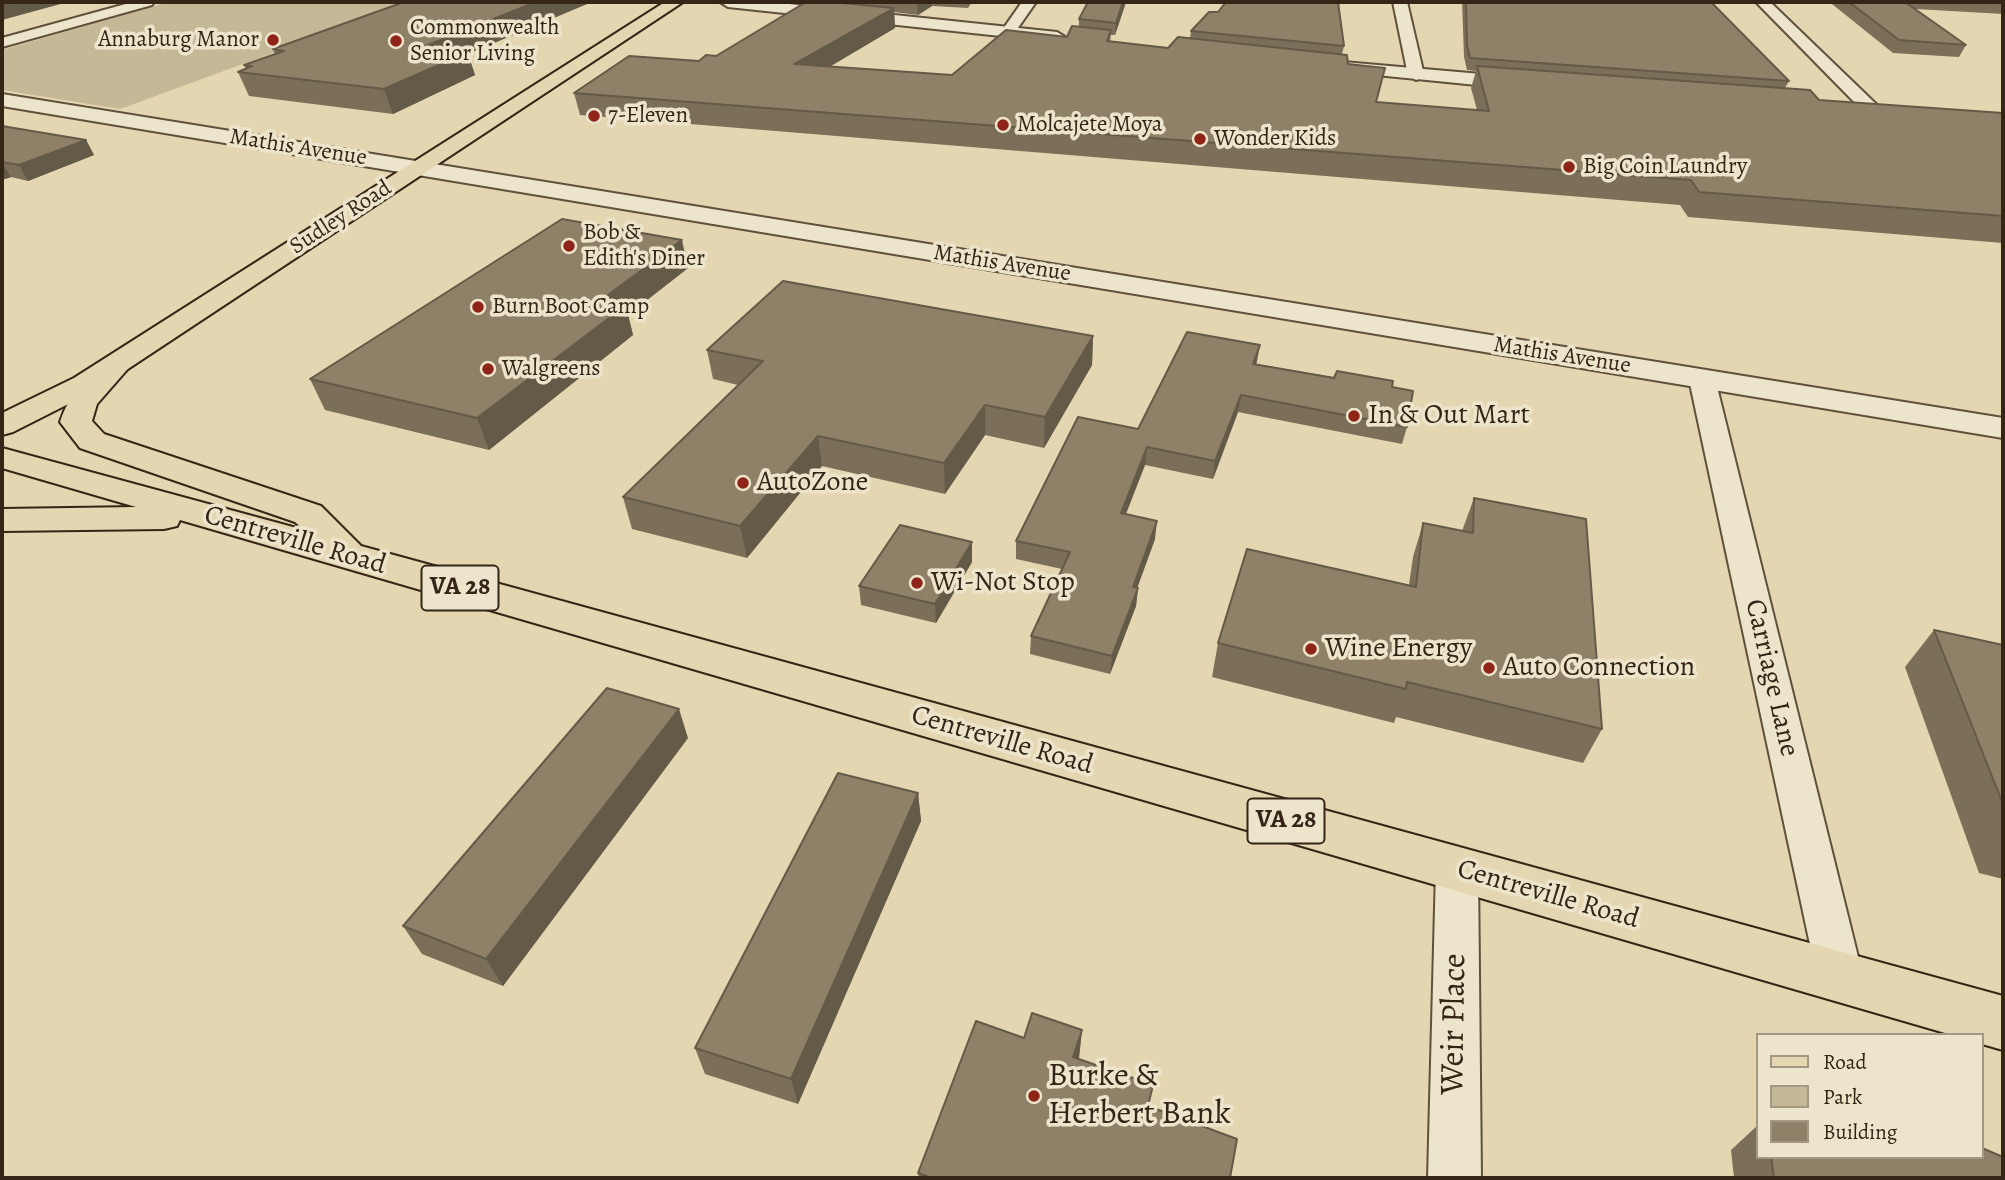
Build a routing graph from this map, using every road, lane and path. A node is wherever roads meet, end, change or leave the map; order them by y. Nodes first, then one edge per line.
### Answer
1 (147, 2) edge
2 (675, 2) edge
3 (728, 2) edge
4 (1029, 2) edge
5 (1401, 2) edge
6 (1763, 2) edge
7 (1008, 32) junction
8 (1070, 38) edge
9 (2, 43) edge
10 (1309, 64) edge
11 (1416, 75) junction
12 (1552, 86) edge
13 (2, 100) edge
14 (1843, 107) edge
15 (1878, 110) joint
16 (418, 168) junction
17 (117, 364) junction
18 (1703, 379) junction
19 (2, 425) edge
20 (2003, 428) edge
21 (2, 458) edge
22 (218, 519) junction
23 (2, 520) edge
24 (351, 557) junction
25 (1457, 869) junction
26 (1840, 977) junction
27 (2003, 1023) edge
28 (1454, 1178) edge

1 - 9 street
2 - 16 main road, Sudley Road
3 - 7 street
4 - 7 street
5 - 11 street
6 - 15 street
7 - 8 street
10 - 11 street
11 - 12 street
13 - 16 street, Mathis Avenue
14 - 15 street
16 - 17 main road, Sudley Road
16 - 18 street, Mathis Avenue
17 - 19 main road, Sudley Road
17 - 24 main road
18 - 20 street, Mathis Avenue
18 - 26 street, Carriage Lane
21 - 22 main road, Centreville Road / VA 28
22 - 23 main road
22 - 24 main road, Centreville Road / VA 28
24 - 25 main road, Centreville Road / VA 28
25 - 26 main road, Centreville Road / VA 28
25 - 28 street, Weir Place
26 - 27 main road, Centreville Road / VA 28

